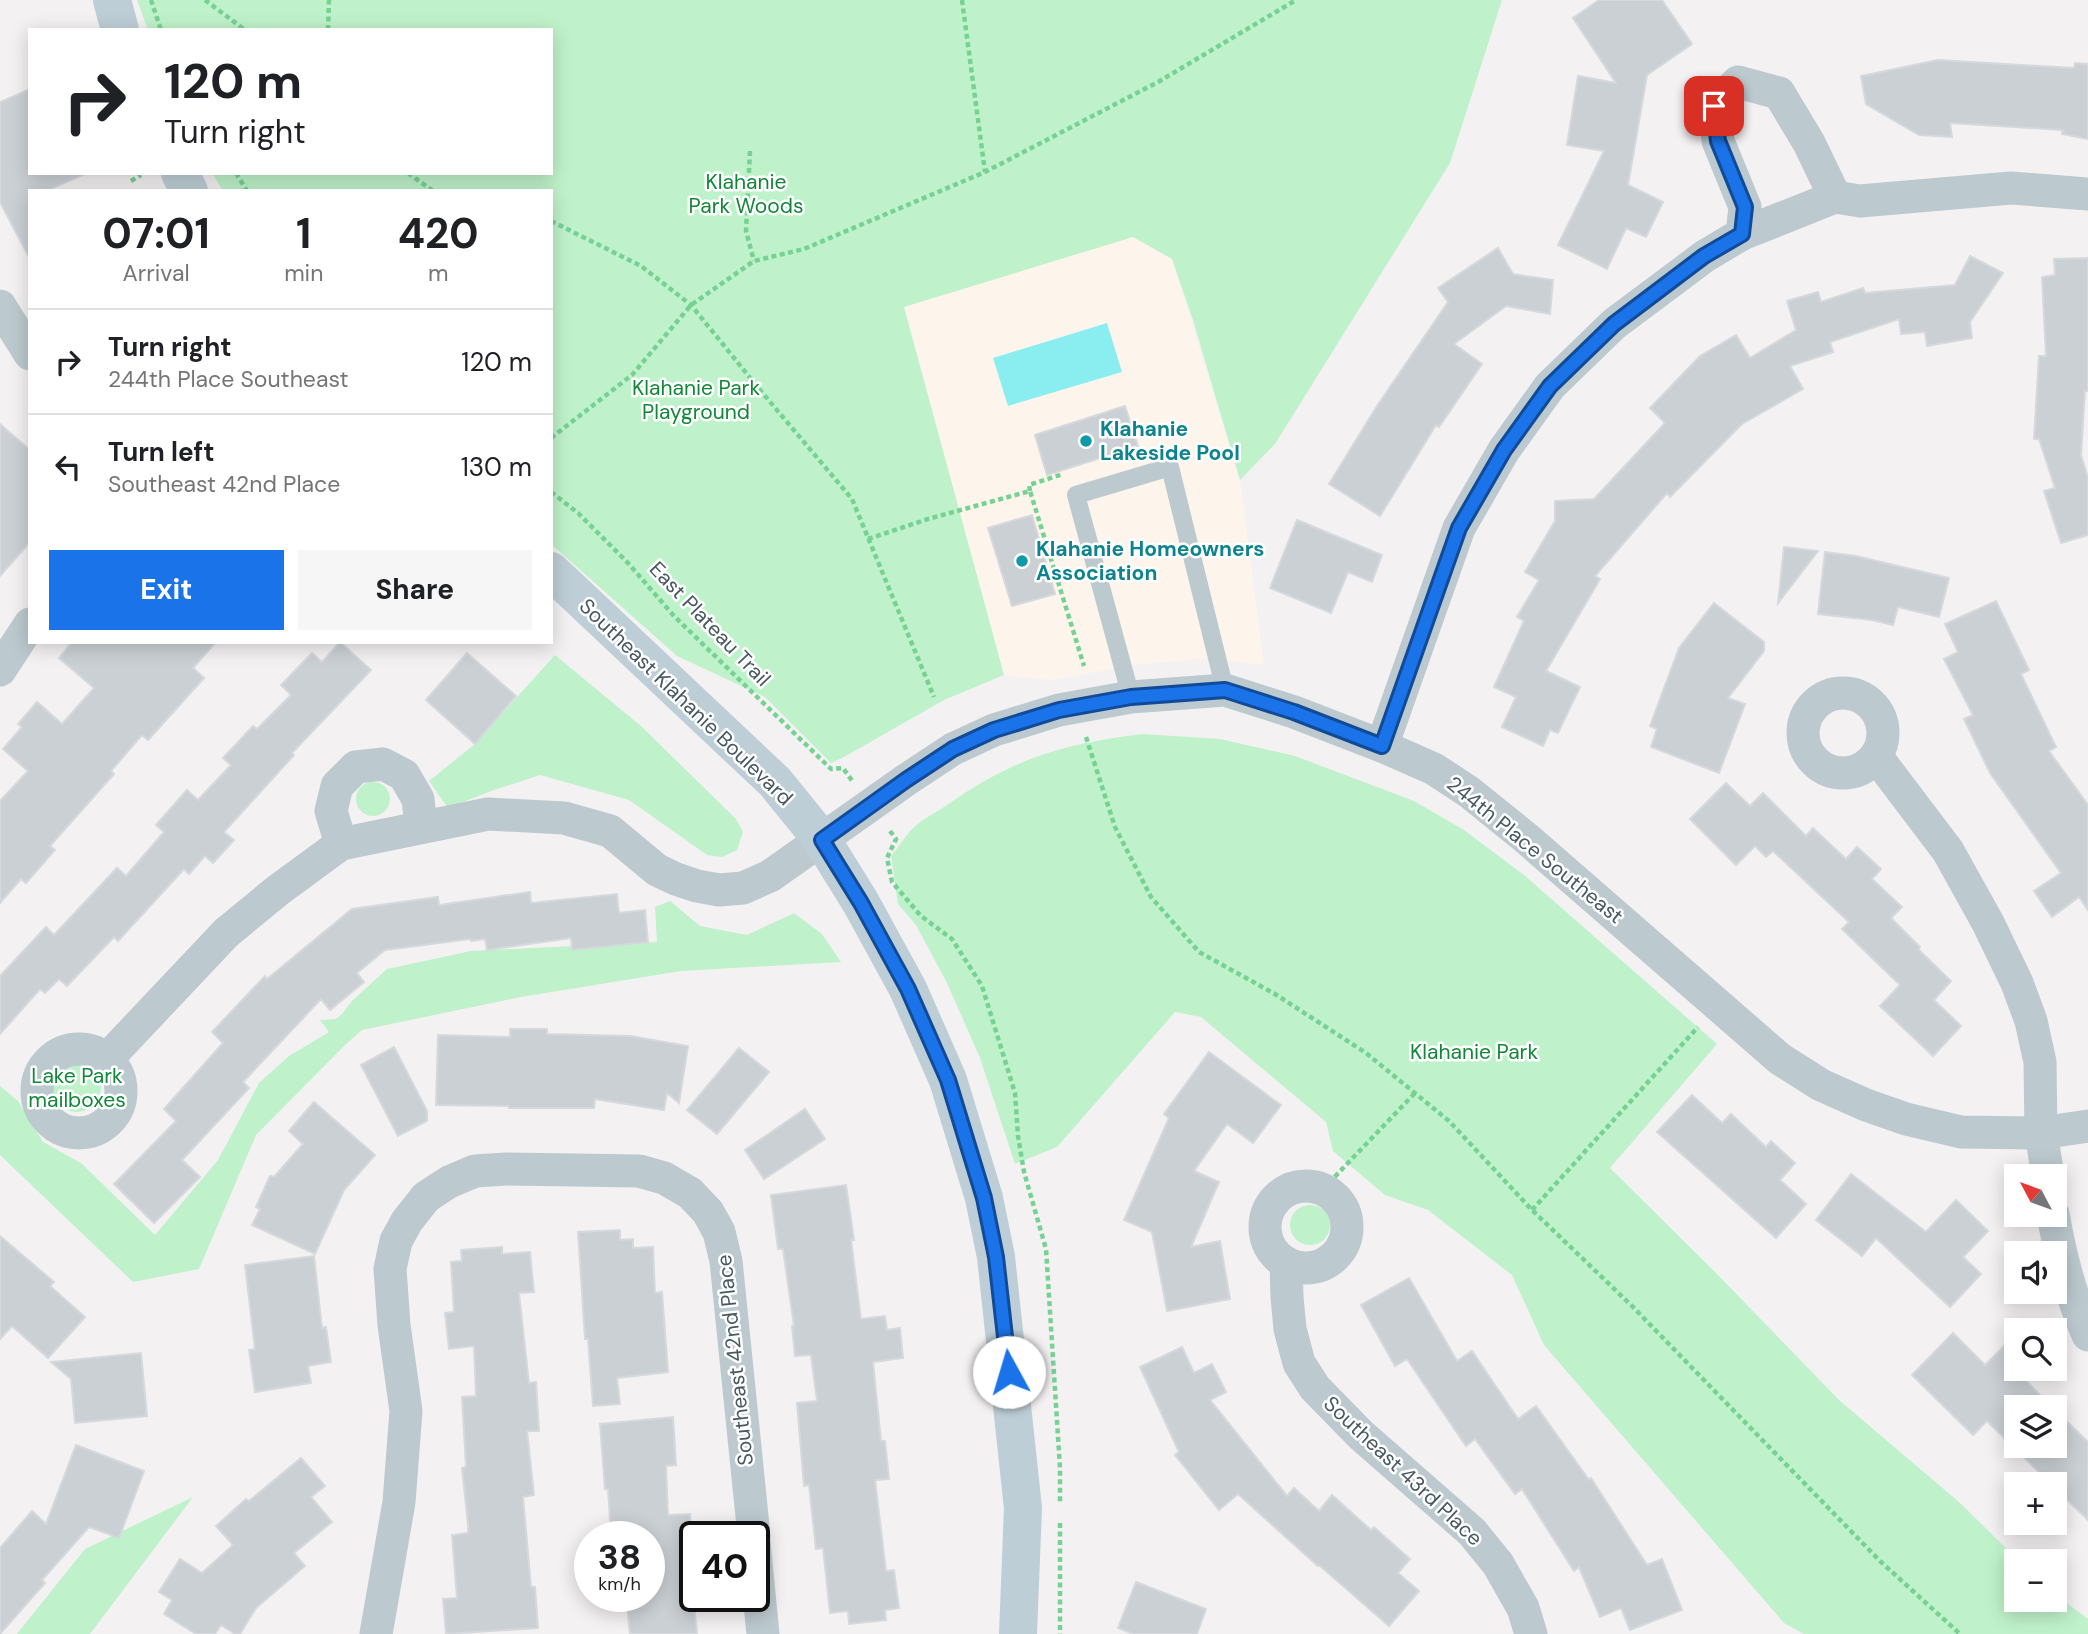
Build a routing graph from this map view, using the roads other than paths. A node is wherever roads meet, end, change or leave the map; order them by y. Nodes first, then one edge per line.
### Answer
1 (113, 0) edge
2 (120, 28) edge
3 (2088, 194) edge
4 (1835, 197) junction
5 (1742, 234) junction
6 (553, 573) edge
7 (28, 627) edge
8 (0, 670) edge
9 (1225, 690) junction
10 (1131, 697) junction
11 (1382, 746) junction
12 (1876, 757) dead end
13 (421, 827) junction
14 (822, 840) junction
15 (341, 844) junction
16 (107, 1059) dead end
17 (2088, 1126) edge
18 (2040, 1133) junction
19 (2046, 1164) edge
20 (2055, 1227) edge
21 (1286, 1263) junction
22 (2088, 1335) edge
23 (752, 1521) edge
24 (761, 1612) edge
25 (376, 1634) edge
26 (763, 1634) edge
27 (1018, 1634) edge
28 (1531, 1634) edge

1 - 2 street
3 - 4 street
4 - 5 street
4 - 5 street
5 - 11 street
6 - 14 street, Southeast Klahanie Boulevard
7 - 8 street
9 - 10 street, 244th Place Southeast
9 - 10 lane
9 - 11 street, 244th Place Southeast
10 - 14 street, 244th Place Southeast
11 - 18 street, 244th Place Southeast
12 - 18 street
13 - 14 street, 244th Place Southeast
13 - 15 street, 244th Place Southeast
13 - 15 street
14 - 27 street, Southeast Klahanie Boulevard
15 - 16 street, 244th Place Southeast
17 - 18 street
18 - 19 street
20 - 22 street
21 - 21 street
21 - 28 street, Southeast 43rd Place
23 - 25 street, Southeast 42nd Place
24 - 26 street

